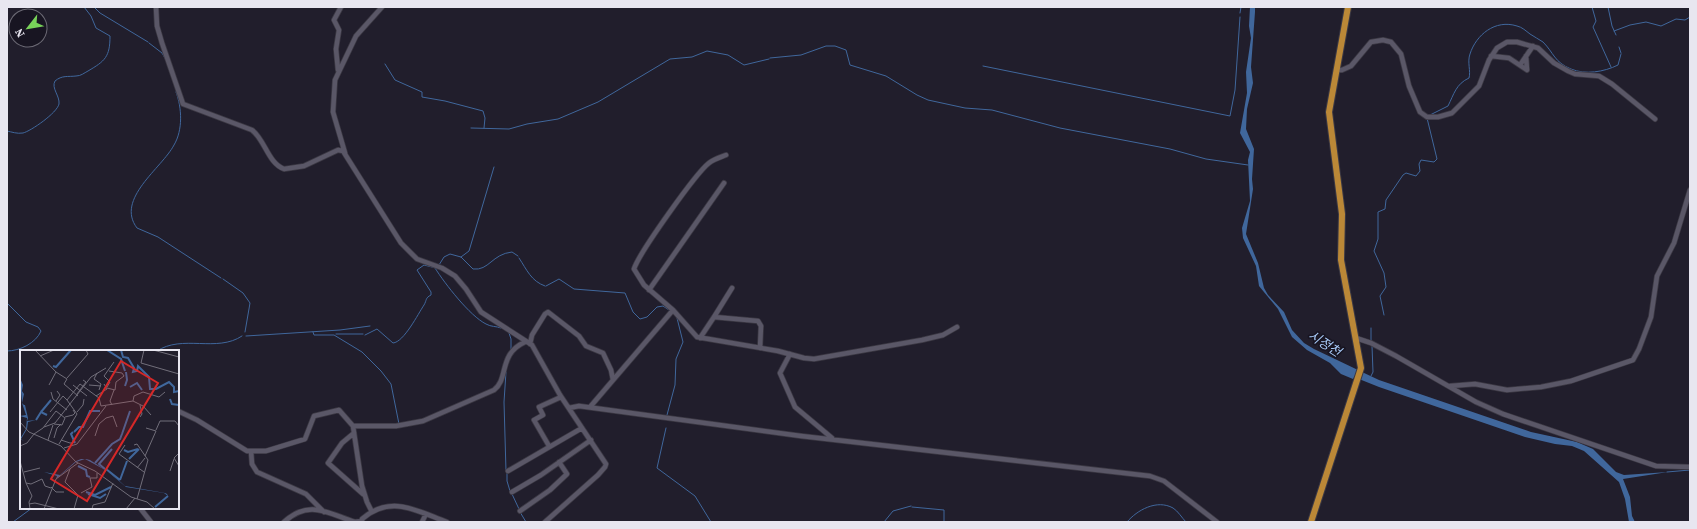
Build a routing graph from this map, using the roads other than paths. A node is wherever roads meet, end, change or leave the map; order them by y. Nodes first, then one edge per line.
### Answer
1 (156, 7) edge
2 (340, 7) edge
3 (382, 7) edge
4 (1348, 7) edge
5 (1533, 46) junction
6 (1491, 56) junction
7 (1526, 56) junction
8 (1520, 65) junction
9 (338, 70) junction
10 (1336, 70) junction
11 (1655, 119) dead end
12 (345, 152) junction
13 (726, 155) dead end
14 (724, 183) dead end
15 (1690, 190) edge
16 (732, 288) dead end
17 (649, 290) junction
18 (673, 310) junction
19 (714, 317) junction
20 (957, 327) dead end
21 (700, 338) junction
22 (1356, 338) junction
23 (525, 342) junction
24 (530, 344) junction
25 (760, 348) junction
26 (790, 354) junction
27 (612, 380) junction
28 (1450, 386) junction
29 (561, 397) junction
30 (590, 407) junction
31 (569, 408) junction
32 (179, 411) edge
33 (353, 426) junction
34 (582, 428) junction
35 (354, 433) junction
36 (832, 438) junction
37 (591, 440) junction
38 (549, 446) junction
39 (251, 451) junction
40 (559, 462) junction
41 (1690, 467) edge
42 (508, 471) dead end
43 (512, 492) dead end
44 (364, 494) junction
45 (141, 509) edge
46 (520, 510) dead end
47 (324, 512) junction
48 (372, 512) junction
49 (426, 514) junction
50 (362, 521) edge
51 (151, 522) edge
52 (284, 522) edge
53 (422, 522) edge
54 (447, 522) edge
55 (544, 522) edge
56 (1217, 522) edge
57 (1311, 522) edge

1 - 12 street
2 - 9 street
3 - 9 street
4 - 10 main road
5 - 6 street
5 - 7 street
5 - 11 street
6 - 8 street
6 - 10 street
7 - 8 street
7 - 8 street
9 - 12 street
10 - 22 main road
12 - 23 street
13 - 17 street
14 - 17 street
15 - 28 street
16 - 19 street
17 - 18 street
18 - 21 street
18 - 27 street
19 - 21 street
19 - 25 street
20 - 26 street
21 - 25 street
22 - 28 street
22 - 57 main road
23 - 24 street
23 - 33 street
24 - 27 street
24 - 29 street
25 - 26 street
26 - 36 street
27 - 30 street
28 - 41 street
29 - 31 street
29 - 38 street
30 - 31 street
30 - 36 street
31 - 34 street
32 - 39 street
33 - 35 street
33 - 39 street
34 - 37 street
34 - 38 street
35 - 44 street
35 - 44 street
36 - 56 street
37 - 40 street
37 - 55 street
38 - 42 street
39 - 47 street
40 - 43 street
40 - 46 street
44 - 48 street
45 - 51 street
47 - 50 street
47 - 52 street
48 - 49 street
48 - 50 street
49 - 53 street
49 - 54 street

